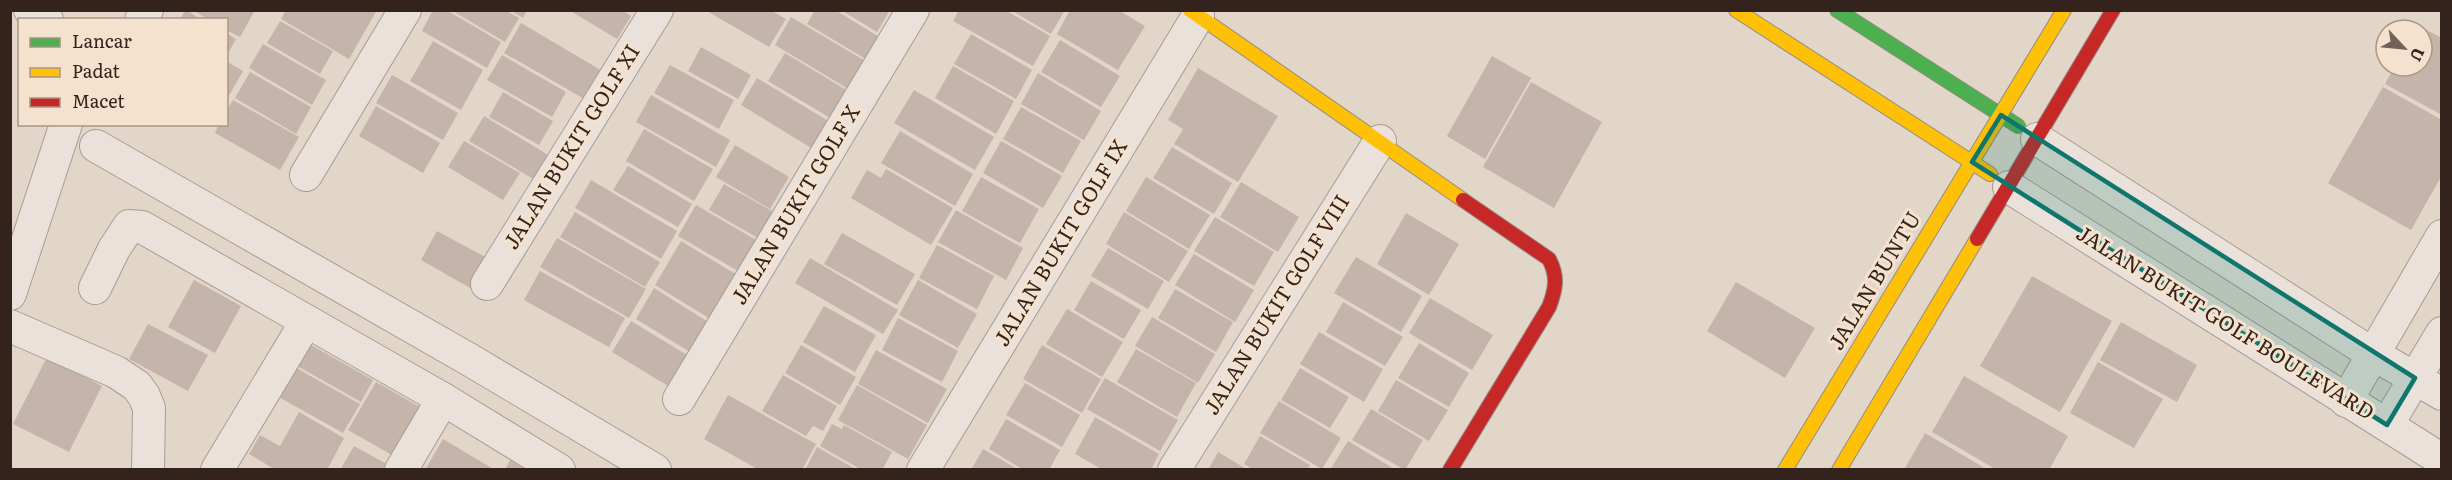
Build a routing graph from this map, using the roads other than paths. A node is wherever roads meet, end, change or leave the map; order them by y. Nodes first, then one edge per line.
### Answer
1 (30, 10) edge
2 (405, 10) edge
3 (657, 10) edge
4 (913, 10) edge
5 (1736, 10) edge
6 (1838, 10) edge
7 (2064, 10) edge
8 (2114, 10) edge
9 (1194, 13) edge
10 (44, 18) edge
11 (2001, 115) junction
12 (65, 126) edge
13 (99, 133) edge
14 (2037, 139) junction
15 (1380, 141) junction
16 (1972, 162) junction
17 (306, 176) dead end
18 (2009, 187) junction
19 (2442, 236) edge
20 (487, 284) dead end
21 (95, 288) dead end
22 (10, 294) edge
23 (306, 322) junction
24 (10, 326) edge
25 (2442, 333) edge
26 (2378, 342) junction
27 (2415, 378) junction
28 (2442, 394) edge
29 (443, 399) junction
30 (679, 399) dead end
31 (2346, 401) junction
32 (2387, 425) junction
33 (2442, 460) edge
34 (148, 470) edge
35 (217, 470) edge
36 (401, 470) edge
37 (559, 470) edge
38 (655, 470) edge
39 (923, 470) edge
40 (1173, 470) edge
41 (1450, 470) edge
42 (1785, 470) edge
43 (1839, 470) edge

1 - 10 street
2 - 17 street
3 - 20 street, JALAN BUKIT GOLF XI
4 - 30 street, JALAN BUKIT GOLF X
5 - 16 street
6 - 11 street
7 - 11 street, JALAN BUNTU
8 - 14 street
9 - 15 street
9 - 39 street, JALAN BUKIT GOLF IX
11 - 14 street
11 - 16 street, JALAN BUNTU
12 - 22 street
13 - 38 street
14 - 18 street
14 - 26 street
15 - 40 street, JALAN BUKIT GOLF VIII
15 - 41 street
16 - 18 street
16 - 42 street, JALAN BUNTU
18 - 31 street, JALAN BUKIT GOLF BOULEVARD
18 - 43 street
19 - 26 street
21 - 23 street
23 - 29 street
23 - 35 street
24 - 34 street
25 - 27 street
26 - 27 street
26 - 31 street
27 - 28 street
27 - 32 street
29 - 36 street
29 - 37 street
31 - 32 street, JALAN BUKIT GOLF BOULEVARD
32 - 33 street, JALAN BUKIT GOLF BOULEVARD

